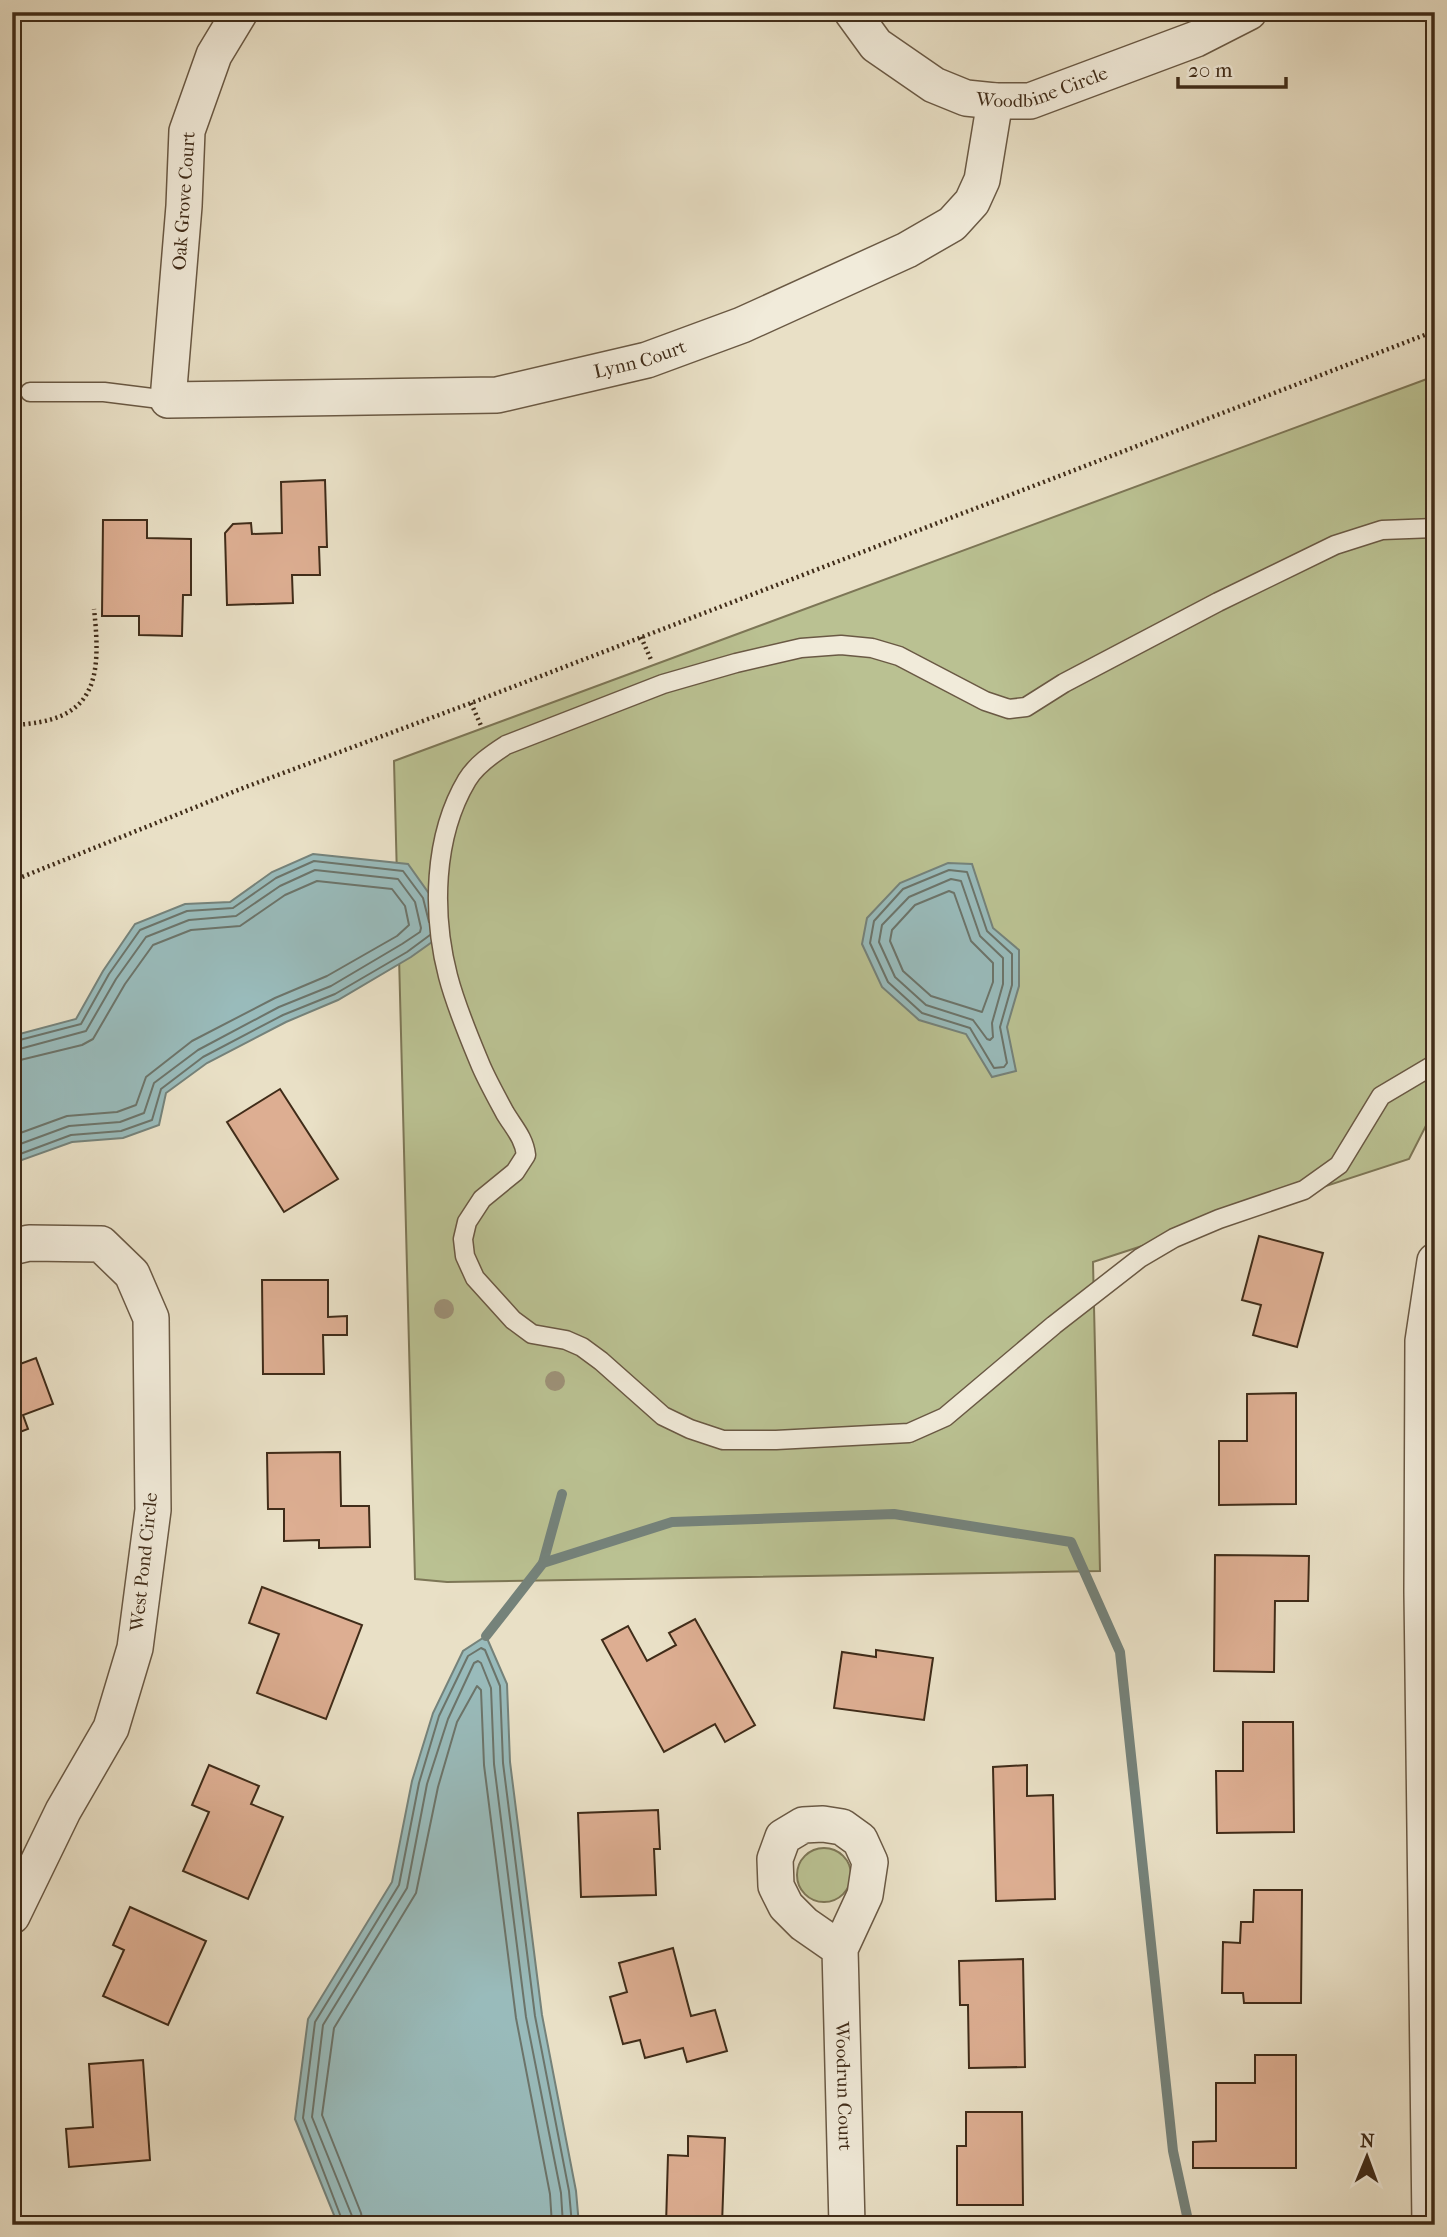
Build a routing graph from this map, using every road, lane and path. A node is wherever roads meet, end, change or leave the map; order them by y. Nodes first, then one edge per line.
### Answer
1 (240, 12) edge
2 (852, 12) edge
3 (1250, 12) edge
4 (995, 101) junction
5 (1435, 331) edge
6 (30, 392) dead end
7 (168, 400) junction
8 (1435, 528) edge
9 (94, 609) dead end
10 (12, 725) edge
11 (12, 881) edge
12 (1435, 1064) edge
13 (12, 1247) edge
14 (1435, 1261) edge
15 (12, 1916) edge
16 (840, 1950) dead end
17 (847, 2225) edge
18 (1430, 2225) edge

1 - 7 street, Oak Grove Court
2 - 4 street, Woodbine Circle
3 - 4 street, Woodbine Circle
4 - 7 street, Lynn Court
5 - 11 path
6 - 7 lane
8 - 12 lane
9 - 10 path
13 - 15 street, West Pond Circle
14 - 18 street
16 - 17 street, Woodrun Court

